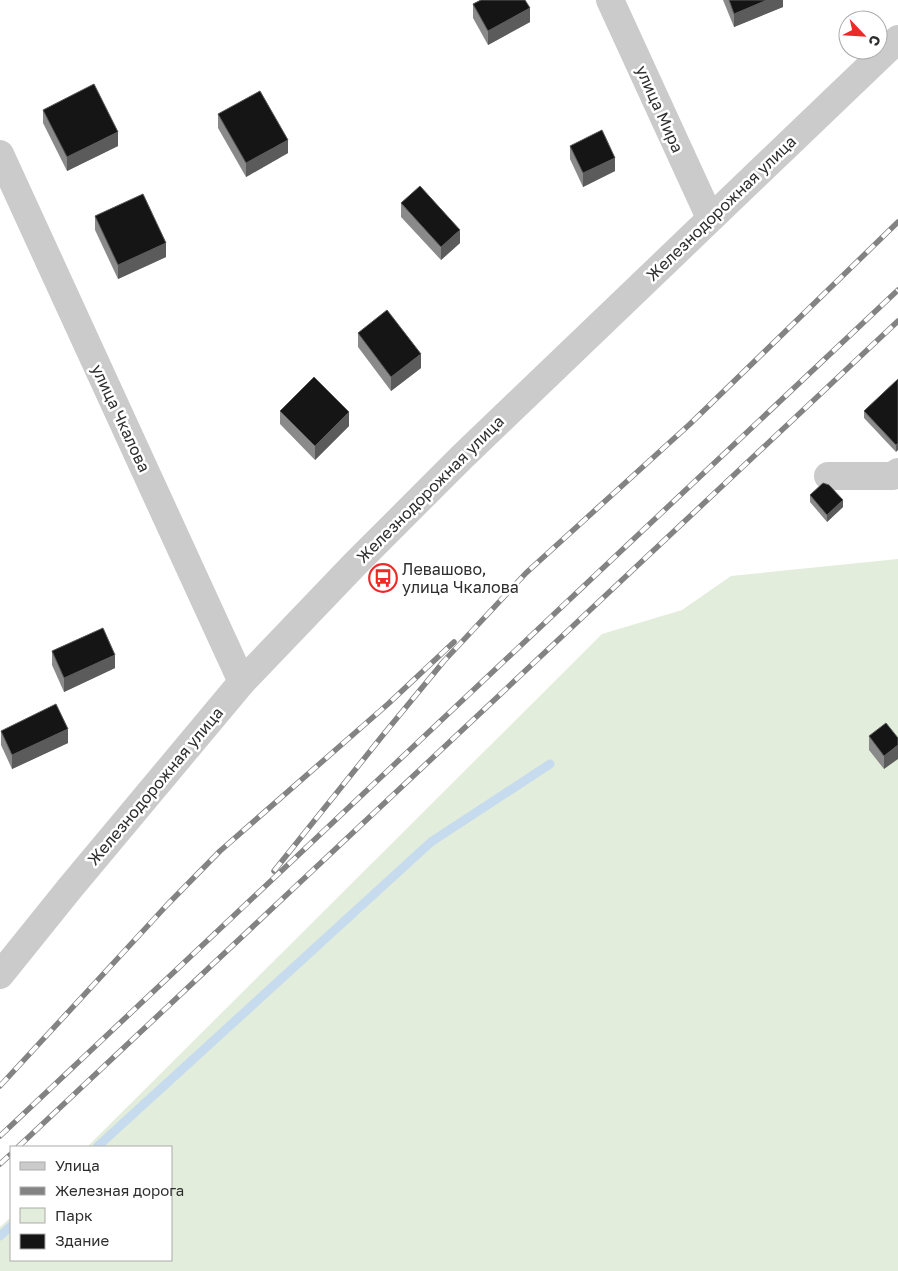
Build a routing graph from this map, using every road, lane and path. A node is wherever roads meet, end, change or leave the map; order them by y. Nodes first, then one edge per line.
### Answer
1 (610, 0) edge
2 (898, 39) edge
3 (0, 154) edge
4 (710, 218) junction
5 (898, 472) edge
6 (828, 476) dead end
7 (242, 682) junction
8 (0, 975) edge

1 - 4 street, улица Мира
2 - 4 street, Железнодорожная улица
3 - 7 street, улица Чкалова
4 - 7 street, Железнодорожная улица
5 - 6 street
7 - 8 street, Железнодорожная улица

